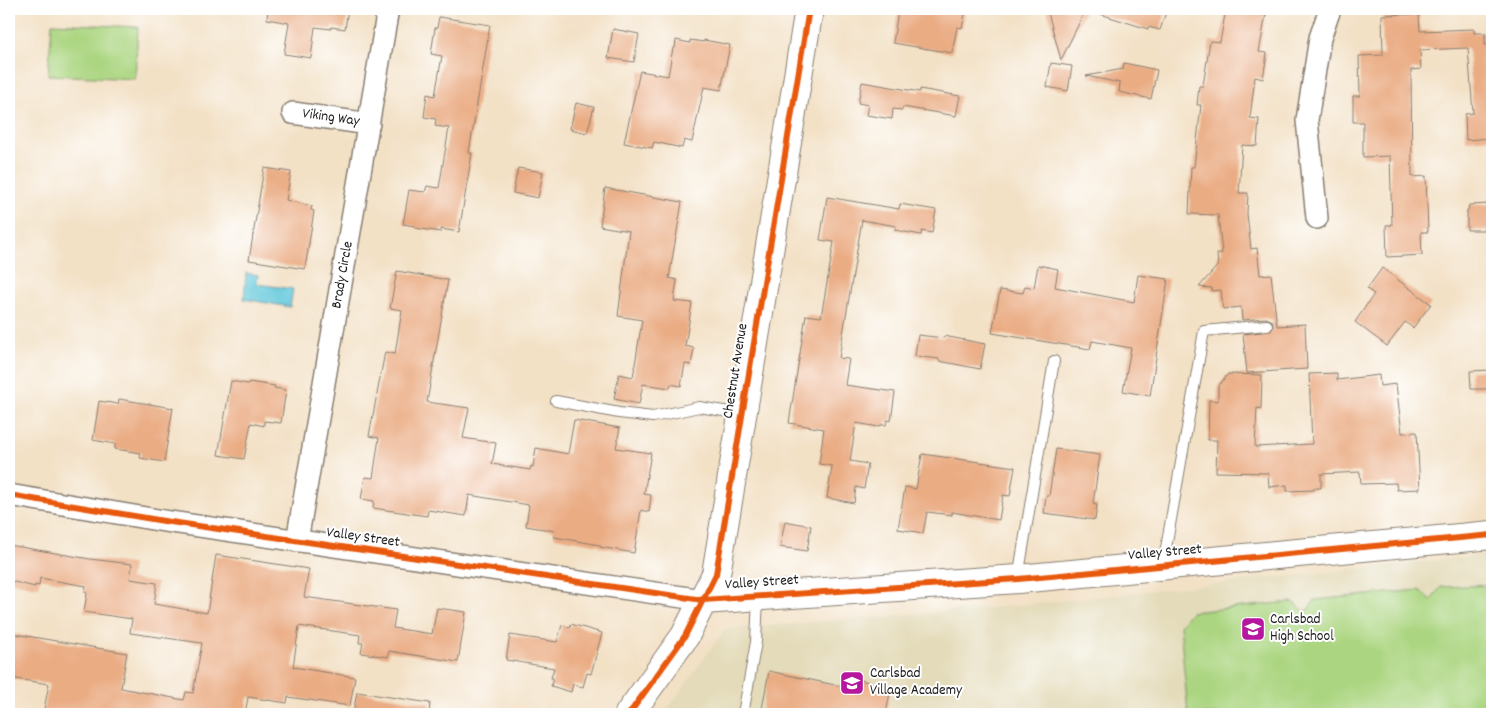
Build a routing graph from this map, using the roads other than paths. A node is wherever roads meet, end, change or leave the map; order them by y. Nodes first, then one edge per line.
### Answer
1 (388, 9) edge
2 (809, 9) edge
3 (1330, 9) edge
4 (293, 113) dead end
5 (369, 124) junction
6 (1317, 218) dead end
7 (1267, 325) dead end
8 (1054, 361) dead end
9 (556, 401) dead end
10 (742, 414) junction
11 (9, 495) edge
12 (1492, 535) edge
13 (298, 541) junction
14 (1163, 566) junction
15 (1018, 579) junction
16 (758, 596) junction
17 (703, 600) junction
18 (629, 714) edge
19 (742, 714) edge

1 - 5 street, Brady Circle
2 - 10 street, Chestnut Avenue
3 - 6 street
4 - 5 street, Viking Way
5 - 13 street, Brady Circle
7 - 14 lane
8 - 15 lane
9 - 10 lane
10 - 17 street, Chestnut Avenue
11 - 13 street, Valley Street
12 - 14 street, Valley Street
13 - 17 street, Valley Street
14 - 15 street, Valley Street
15 - 16 street, Valley Street
16 - 17 street, Valley Street
16 - 19 lane
17 - 18 street, Chestnut Avenue

